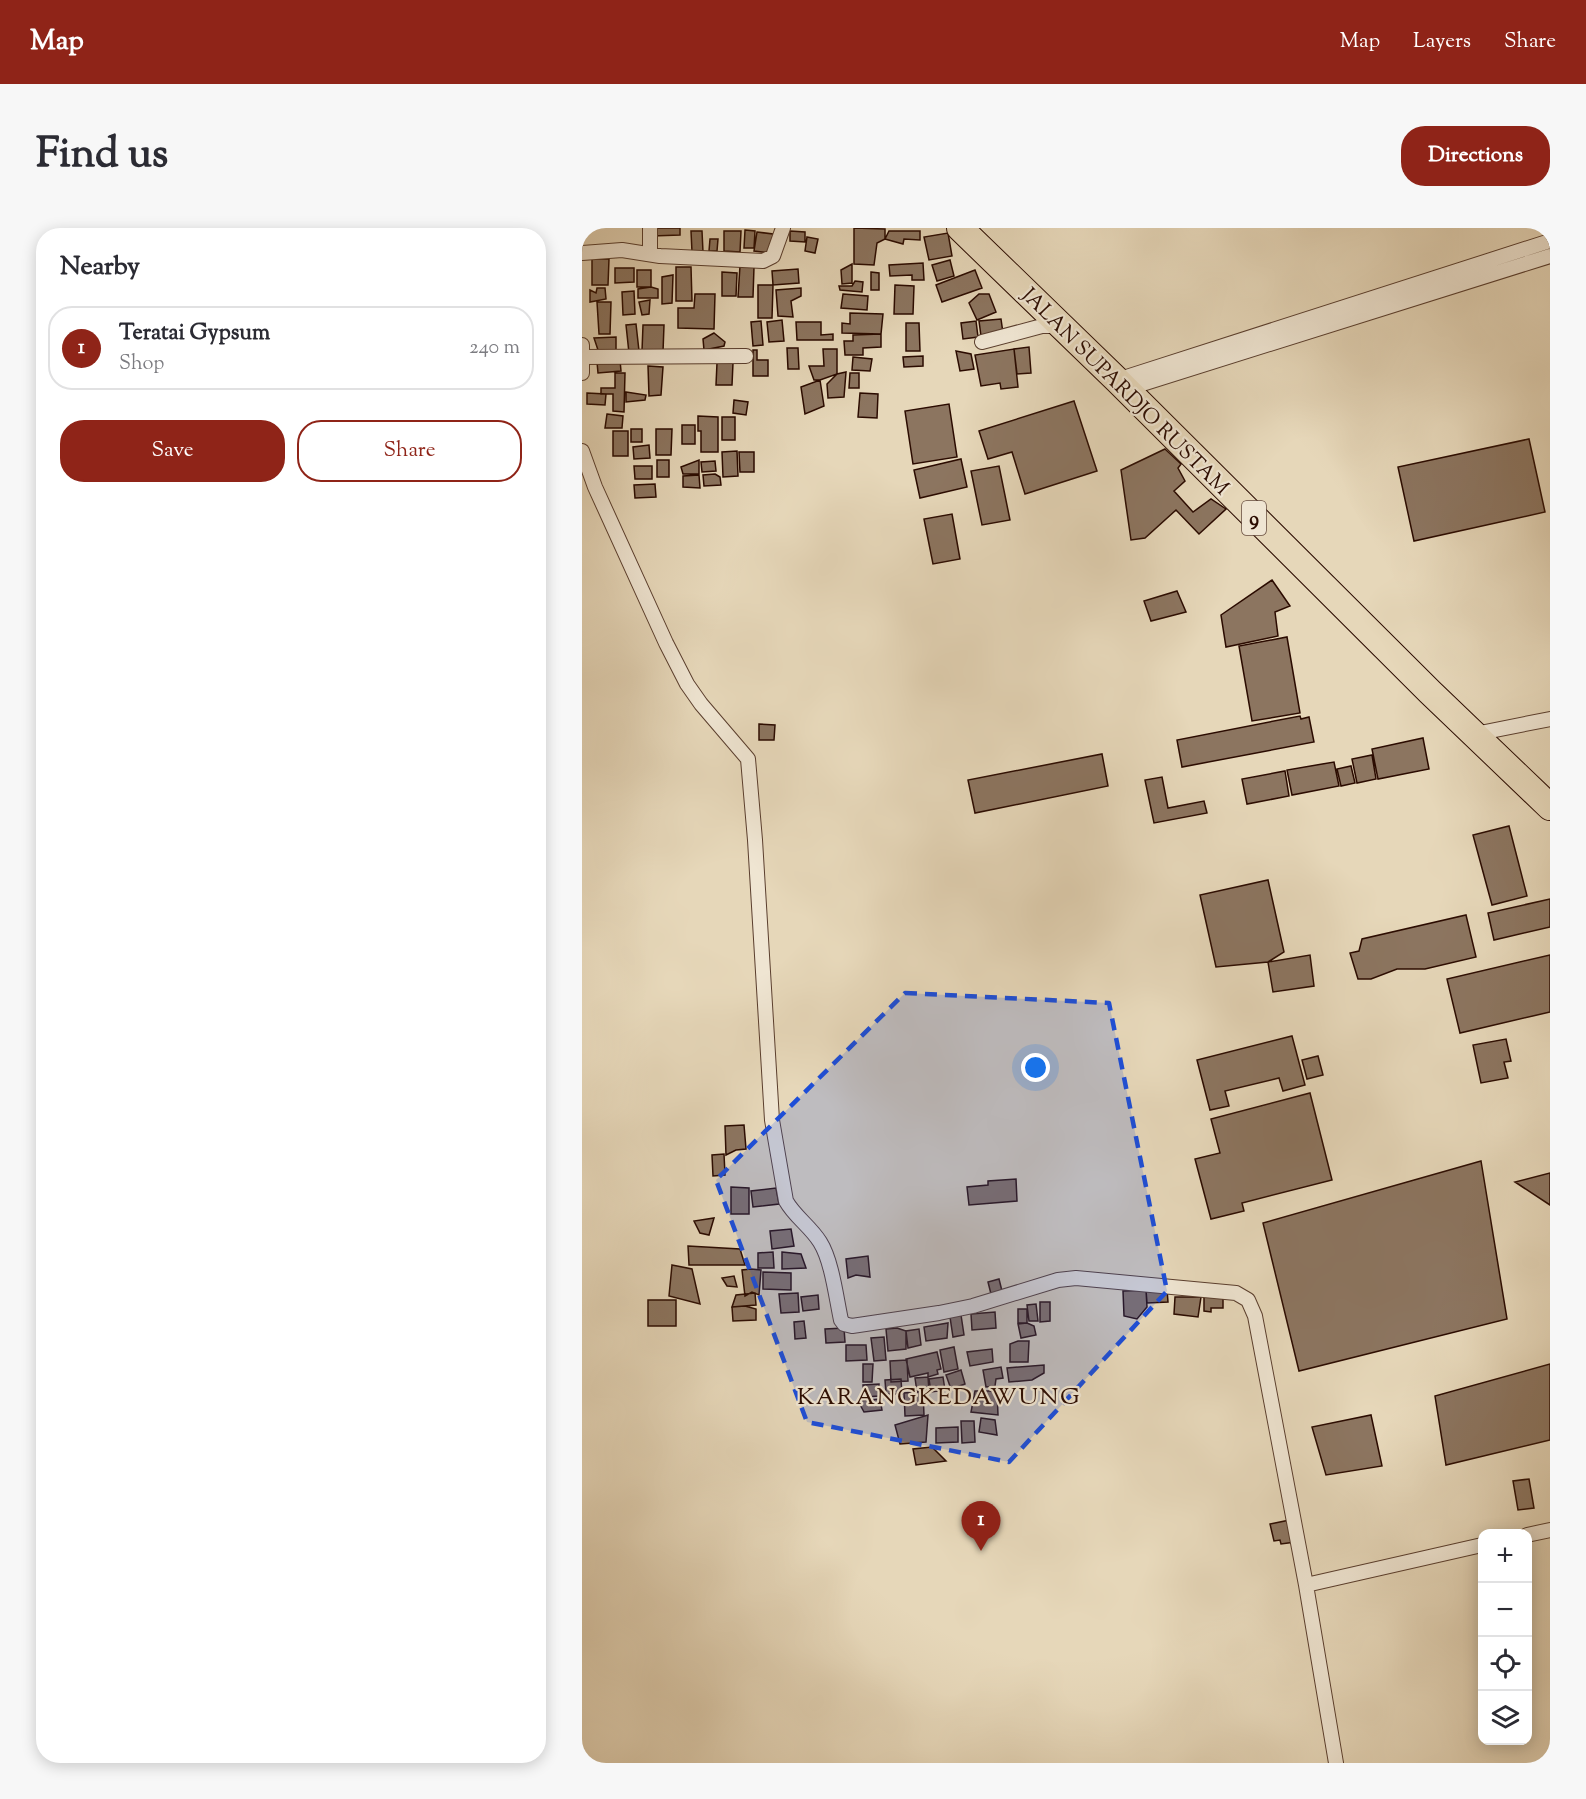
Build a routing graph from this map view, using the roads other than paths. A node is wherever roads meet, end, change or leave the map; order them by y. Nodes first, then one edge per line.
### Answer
1 (650, 228) edge
2 (783, 228) edge
3 (960, 228) edge
4 (1546, 250) edge
5 (582, 253) edge
6 (650, 254) junction
7 (1060, 326) junction
8 (982, 342) dead end
9 (582, 351) edge
10 (747, 356) dead end
11 (582, 373) edge
12 (1122, 385) junction
13 (582, 451) edge
14 (1550, 719) edge
15 (1475, 734) junction
16 (1550, 807) edge
17 (1550, 1530) edge
18 (1532, 1534) edge
19 (1478, 1546) edge
20 (1306, 1585) junction
21 (1336, 1763) edge

1 - 6 street
2 - 6 street
3 - 7 highway, JALAN SUPARDJO RUSTAM / 9
4 - 12 street
5 - 6 street
7 - 8 street
7 - 12 highway, JALAN SUPARDJO RUSTAM / 9
9 - 10 street
9 - 11 street
12 - 15 highway, JALAN SUPARDJO RUSTAM / 9
13 - 20 street
14 - 15 street
15 - 16 highway, JALAN SUPARDJO RUSTAM / 9
17 - 18 street
19 - 20 street
20 - 21 street

